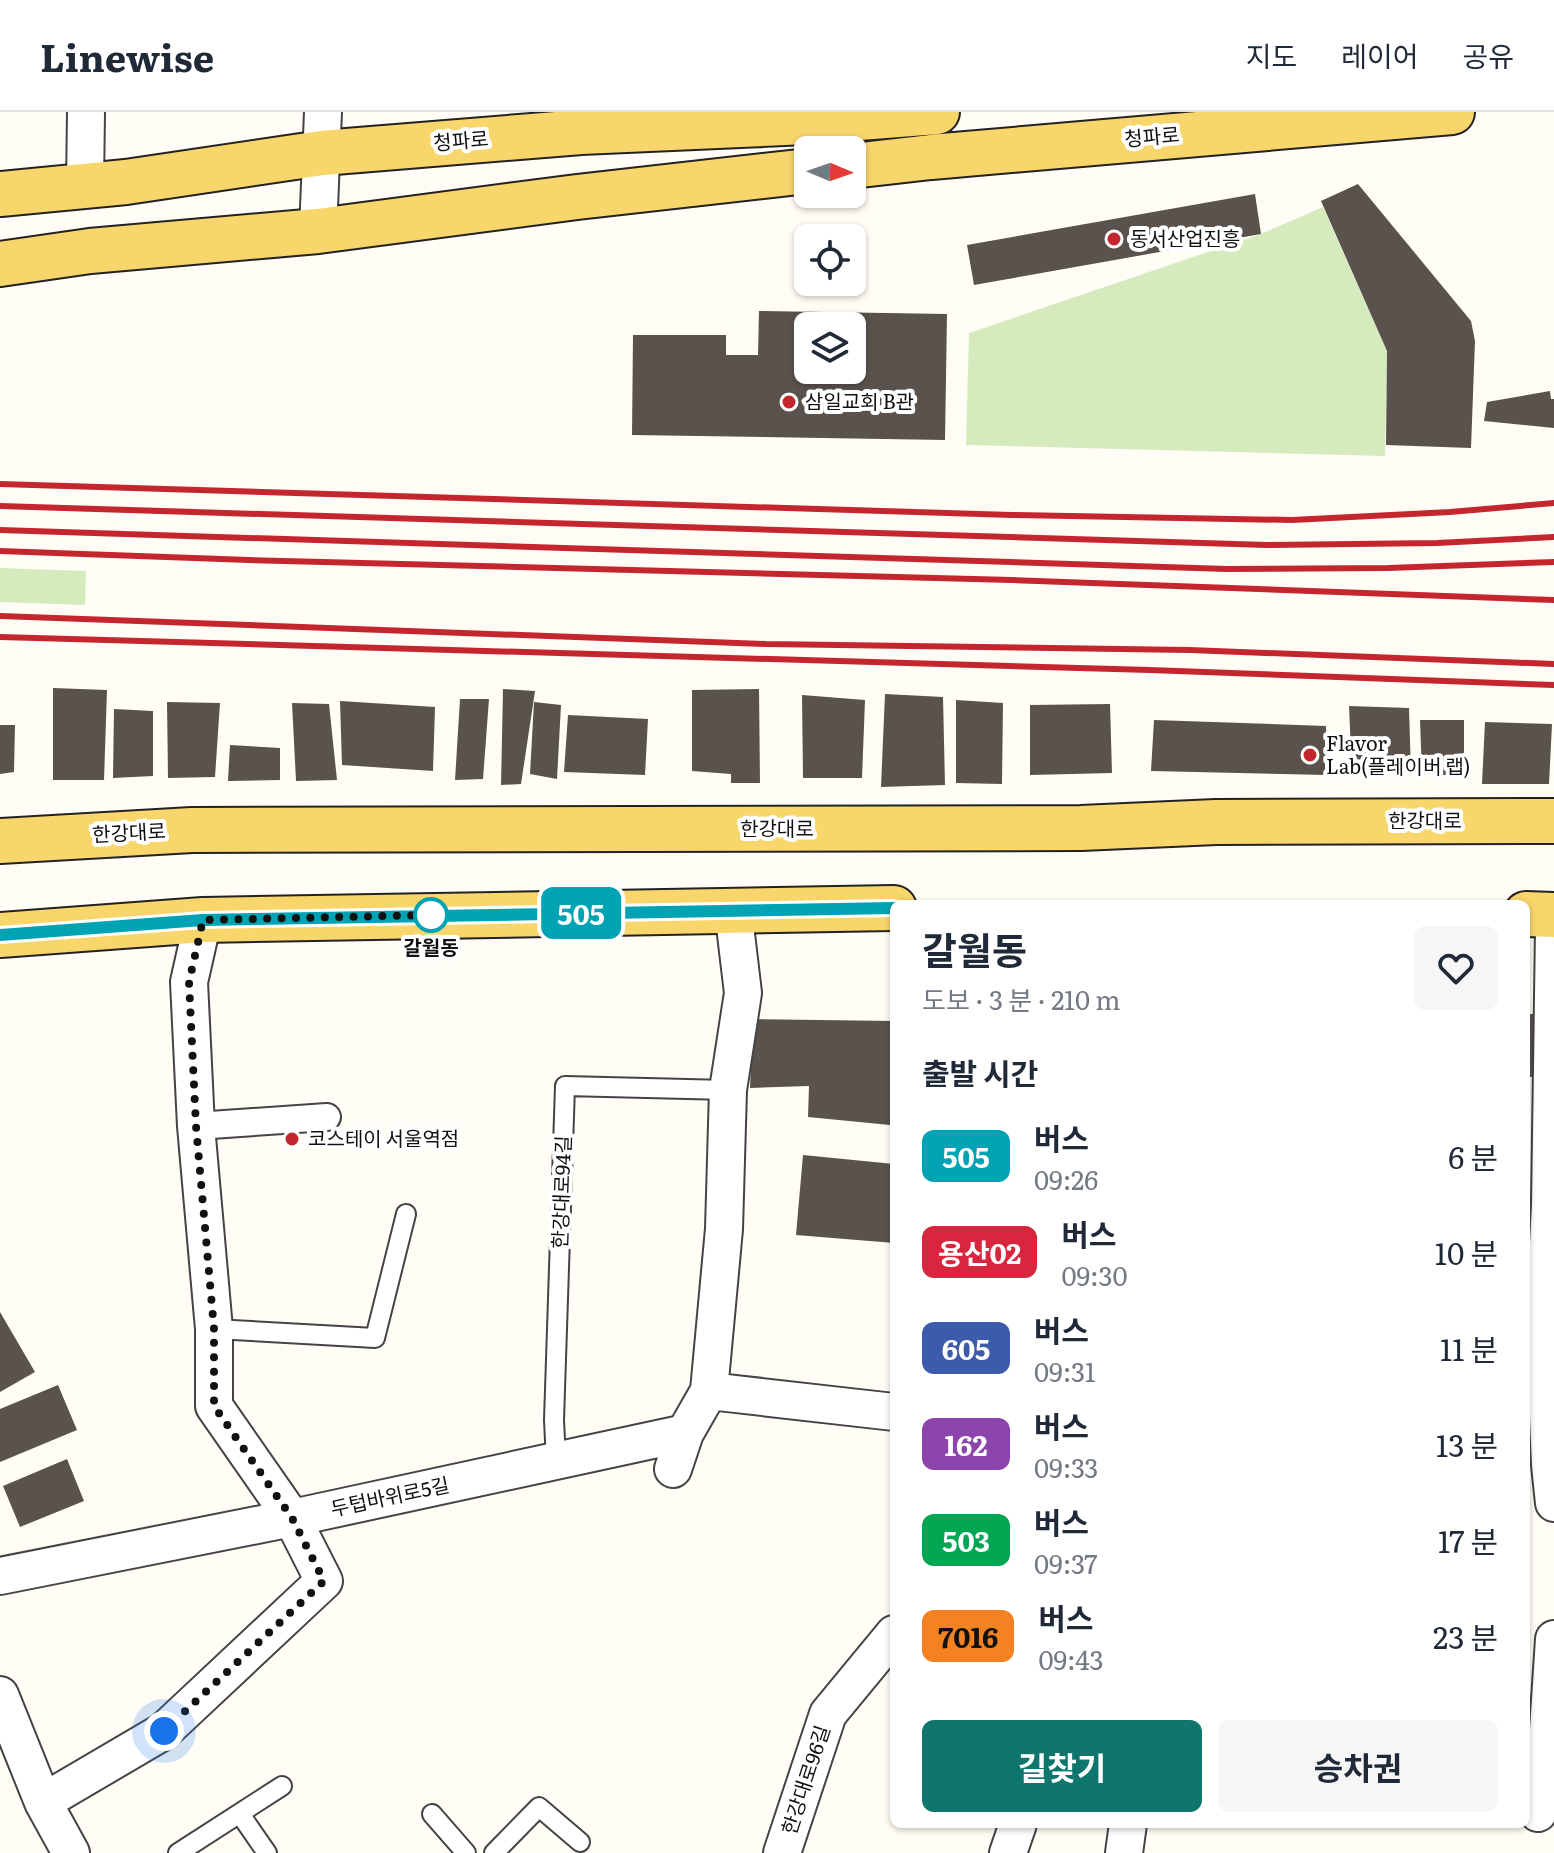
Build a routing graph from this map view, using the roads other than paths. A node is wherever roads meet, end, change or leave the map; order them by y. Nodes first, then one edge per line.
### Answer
1 (86, 112) edge
2 (929, 112) edge
3 (1452, 112) edge
4 (807, 117) edge
5 (580, 122) edge
6 (322, 132) edge
7 (866, 164) edge
8 (794, 173) edge
9 (85, 186) junction
10 (0, 194) edge
11 (318, 231) junction
12 (0, 264) edge
13 (1554, 821) edge
14 (0, 841) edge
15 (890, 908) edge
16 (733, 909) junction
17 (1530, 914) edge
18 (1554, 915) edge
19 (203, 920) junction
20 (1554, 928) edge
21 (0, 935) edge
22 (728, 1090) junction
23 (327, 1117) dead end
24 (196, 1126) junction
25 (406, 1214) dead end
26 (1541, 1322) edge
27 (214, 1329) junction
28 (709, 1391) junction
29 (890, 1412) edge
30 (685, 1433) junction
31 (556, 1461) junction
32 (1543, 1465) edge
33 (673, 1469) dead end
34 (1554, 1503) edge
35 (292, 1518) junction
36 (0, 1576) edge
37 (890, 1639) edge
38 (1554, 1639) edge
39 (0, 1695) edge
40 (282, 1786) dead end
41 (43, 1802) junction
42 (240, 1814) junction
43 (432, 1814) dead end
44 (1539, 1814) edge
45 (1017, 1828) edge
46 (1127, 1828) edge
47 (580, 1842) dead end
48 (71, 1853) edge
49 (178, 1853) edge
50 (267, 1853) edge
51 (466, 1853) edge
52 (494, 1853) edge
53 (782, 1853) edge
54 (1008, 1853) edge
55 (1124, 1853) edge

1 - 9 street
2 - 4 main road, 청파로
3 - 7 main road, 청파로
4 - 5 main road, 청파로
5 - 6 main road, 청파로
6 - 9 main road, 청파로
6 - 11 street
8 - 11 main road
9 - 10 main road, 청파로
11 - 12 main road
13 - 14 main road, 한강대로
15 - 16 main road
16 - 19 main road
16 - 22 street
17 - 18 main road
19 - 21 main road
19 - 24 street
20 - 26 street
22 - 28 street
22 - 31 lane, 한강대로94길
23 - 24 street
24 - 27 street
25 - 27 lane
26 - 32 street
27 - 35 street
28 - 29 street
28 - 30 street
30 - 31 street, 두텁바위로5길
30 - 33 street
31 - 35 street, 두텁바위로5길
32 - 34 street
35 - 36 street, 두텁바위로5길
35 - 41 street
37 - 53 street, 한강대로96길
38 - 44 street
39 - 41 street
40 - 42 lane
41 - 48 street
42 - 49 lane
42 - 50 lane
43 - 51 lane
45 - 54 street
46 - 55 street
47 - 52 lane

